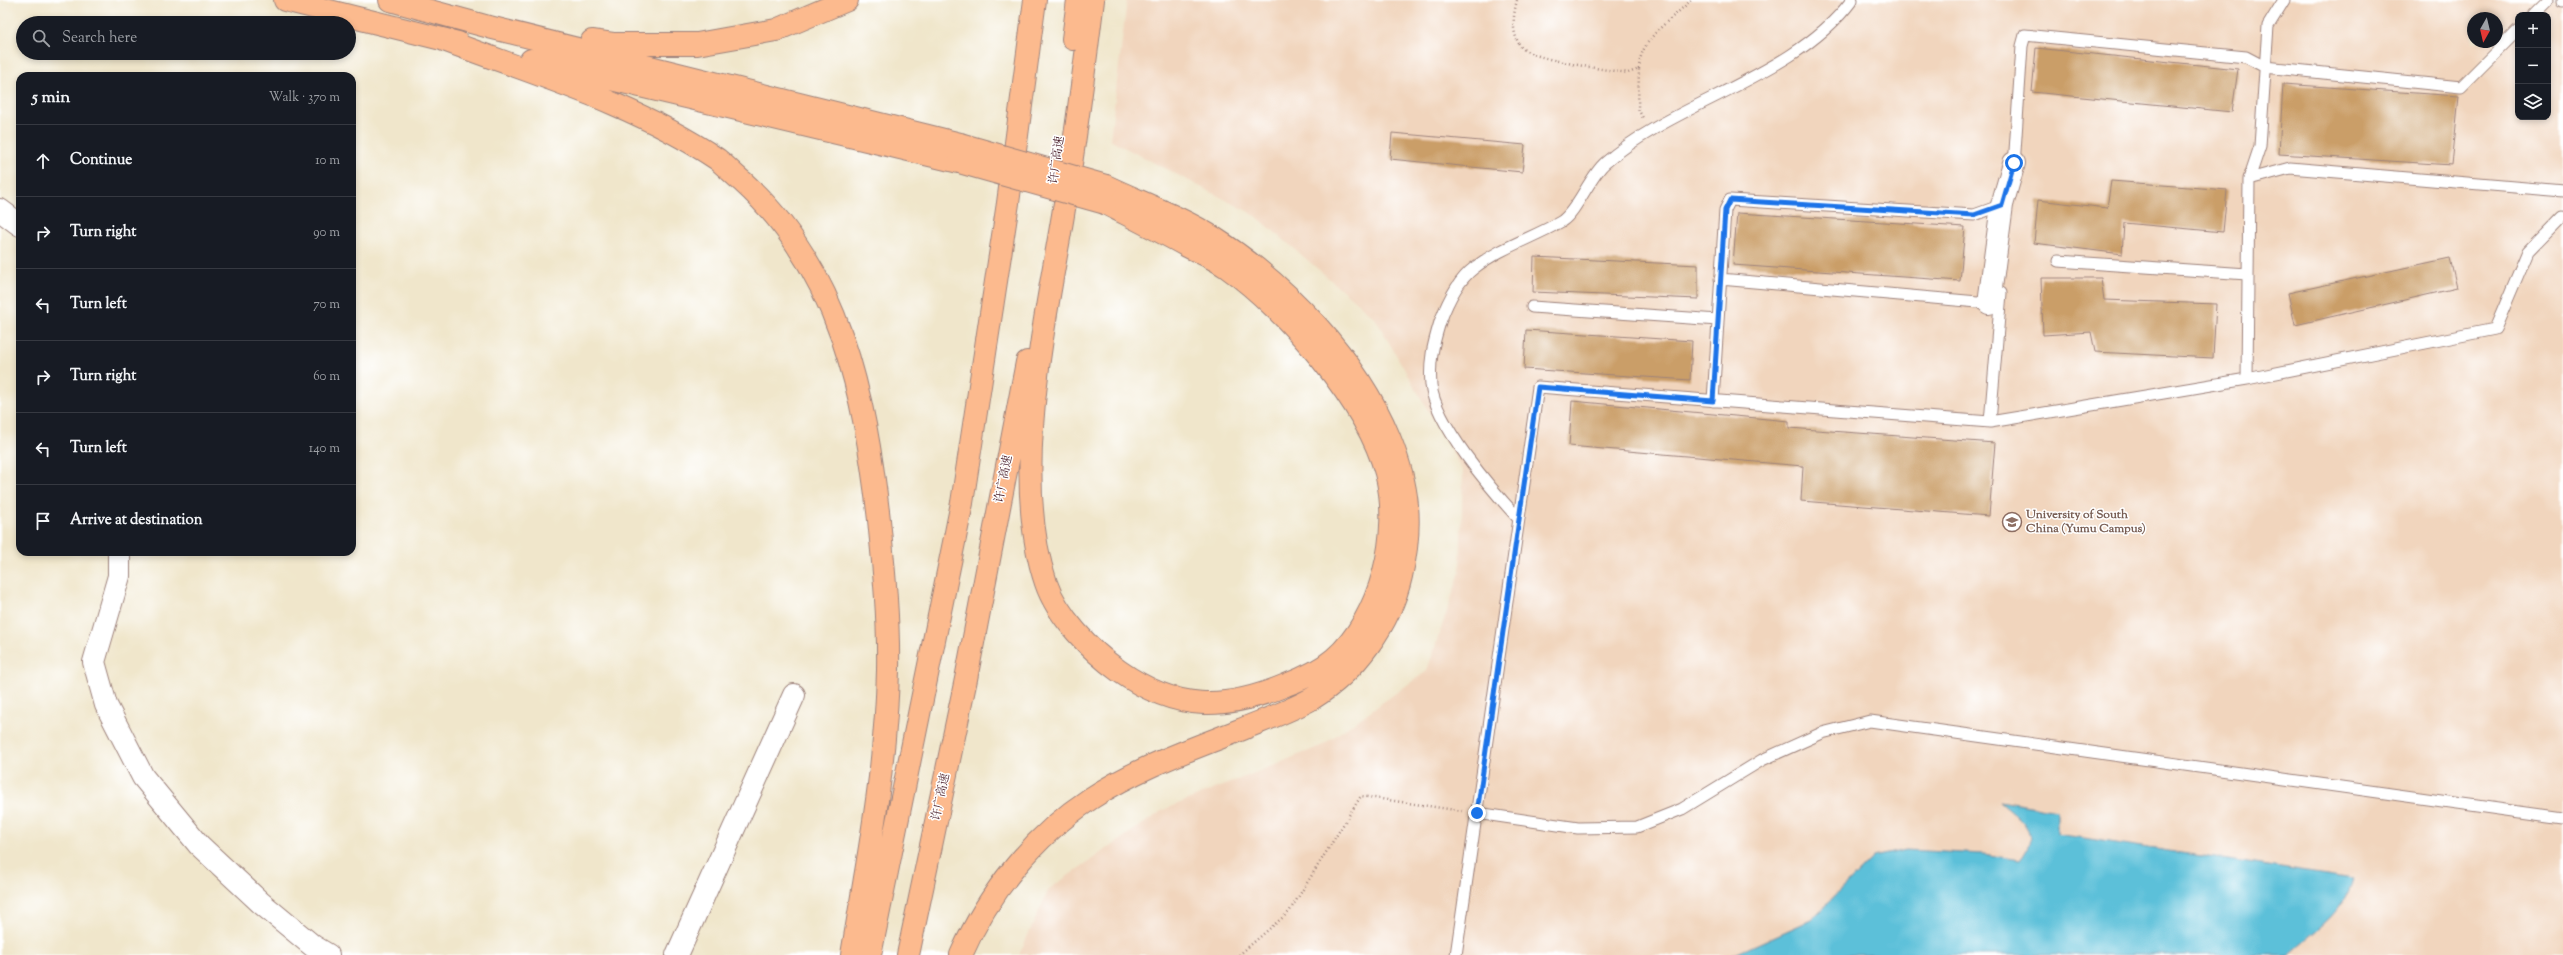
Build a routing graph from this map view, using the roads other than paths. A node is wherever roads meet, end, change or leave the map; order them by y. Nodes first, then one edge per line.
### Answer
1 (285, 0) edge
2 (390, 0) edge
3 (847, 0) edge
4 (1035, 0) edge
5 (1078, 0) edge
6 (1093, 0) edge
7 (1852, 0) edge
8 (2284, 0) edge
9 (2548, 0) edge
10 (2536, 12) edge
11 (349, 16) edge
12 (356, 18) edge
13 (489, 27) junction
14 (2515, 33) edge
15 (444, 40) junction
16 (2265, 67) junction
17 (959, 153) junction
18 (2014, 163) junction
19 (2249, 179) junction
20 (2563, 191) edge
21 (1105, 195) junction
22 (2002, 205) junction
23 (0, 210) edge
24 (2563, 216) edge
25 (16, 222) edge
26 (2058, 261) dead end
27 (2247, 274) junction
28 (1720, 279) junction
29 (1989, 303) joint
30 (1532, 307) dead end
31 (1718, 320) junction
32 (2247, 379) junction
33 (1713, 401) junction
34 (1990, 422) junction
35 (1518, 518) junction
36 (119, 556) edge
37 (794, 695) dead end
38 (1477, 813) junction
39 (2563, 818) edge
40 (328, 955) edge
41 (678, 955) edge
42 (852, 955) edge
43 (870, 955) edge
44 (908, 955) edge
45 (962, 955) edge
46 (1456, 955) edge

1 - 11 highway
2 - 13 highway
3 - 13 highway
4 - 43 highway
5 - 44 highway, 许广高速
6 - 21 highway
7 - 35 lane
8 - 16 lane
9 - 10 lane
12 - 15 highway
13 - 17 highway
14 - 16 lane
15 - 17 highway
15 - 42 highway
16 - 18 lane
16 - 19 lane
17 - 21 highway, bridge
18 - 22 street
18 - 34 lane
19 - 20 lane
19 - 27 lane
21 - 45 highway
22 - 28 lane
22 - 29 street
23 - 25 street
24 - 32 lane
26 - 27 lane
27 - 32 lane
28 - 29 lane
28 - 31 lane
30 - 31 lane
31 - 33 lane
32 - 34 lane
33 - 34 lane
33 - 35 lane
35 - 38 lane
36 - 40 street
37 - 41 street
38 - 39 lane
38 - 46 lane

